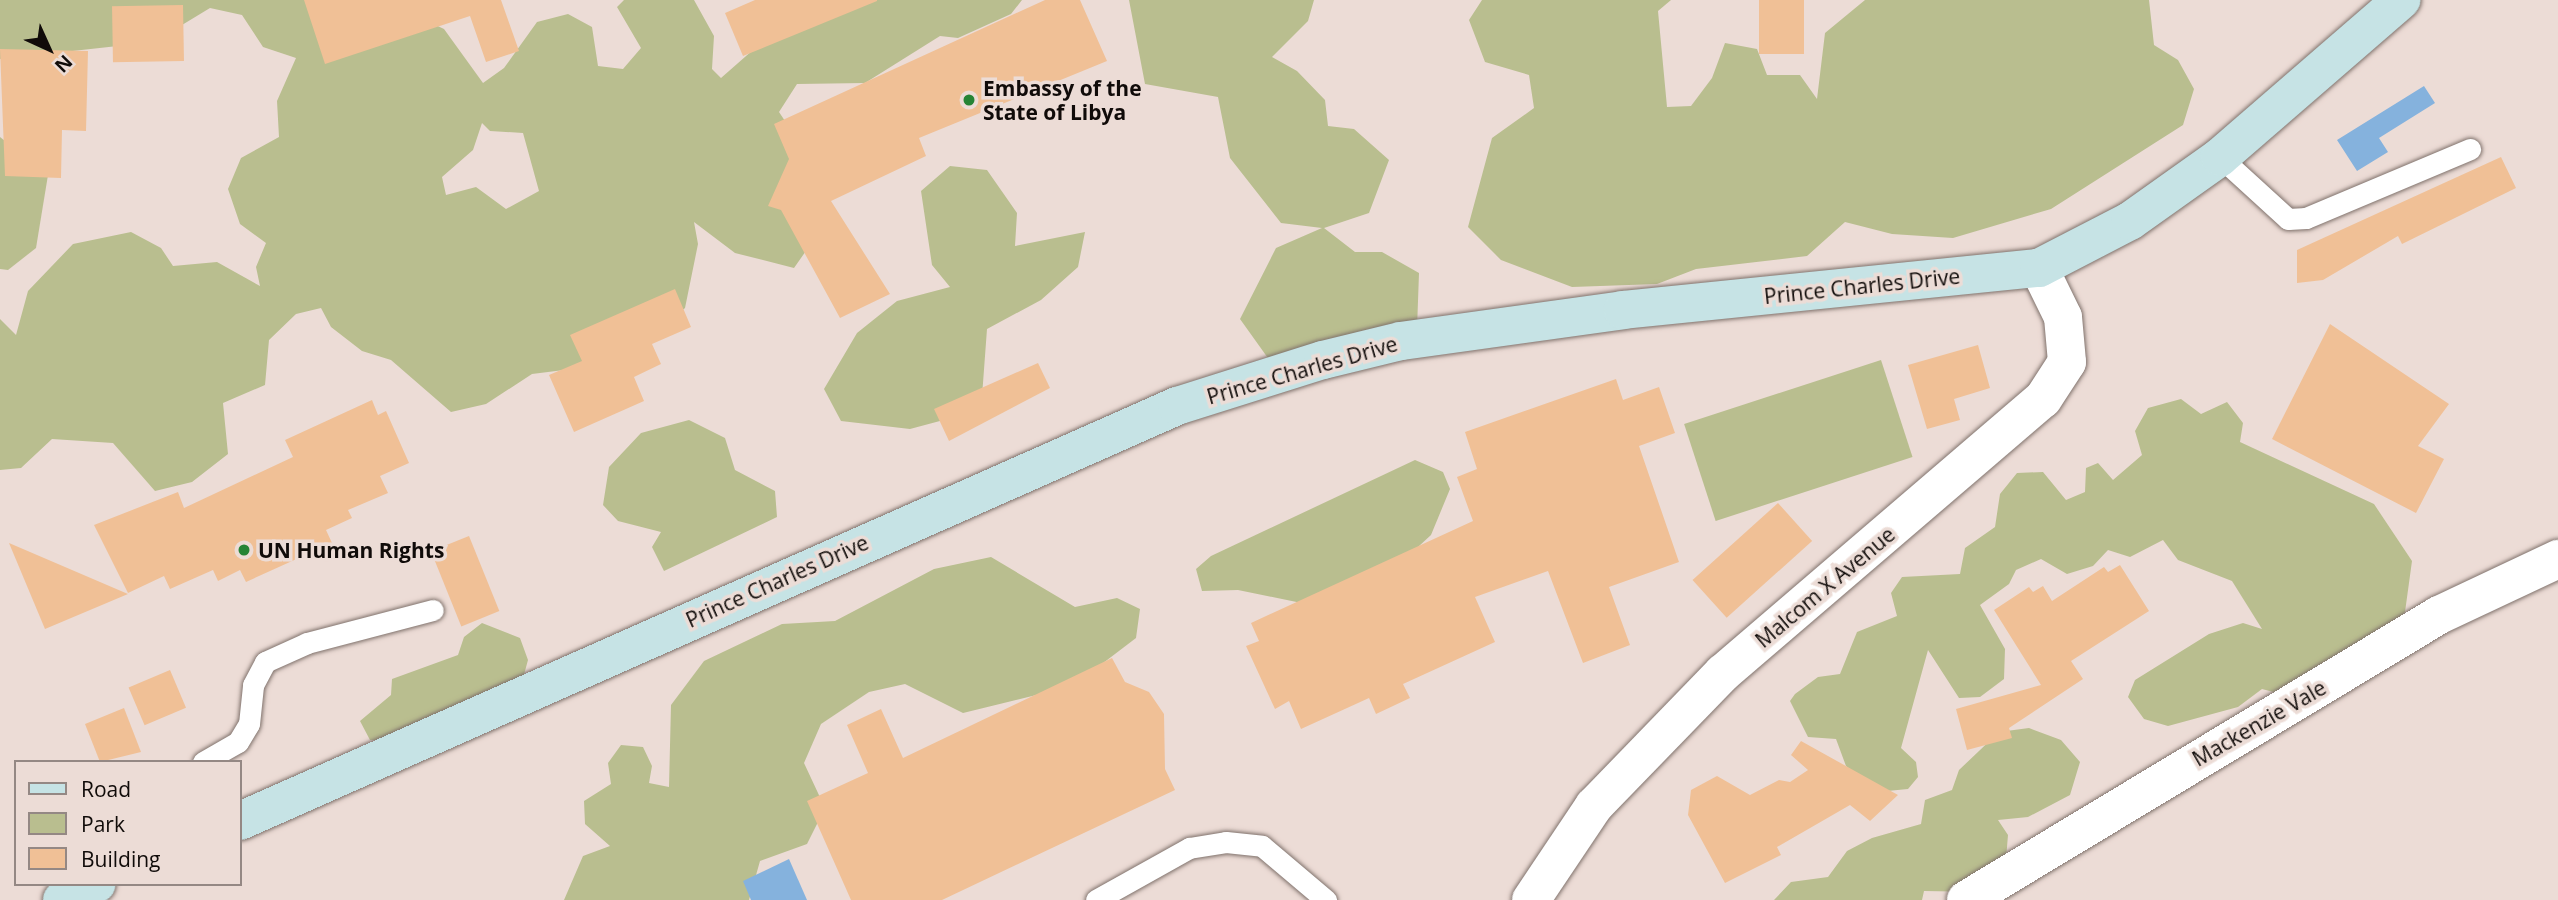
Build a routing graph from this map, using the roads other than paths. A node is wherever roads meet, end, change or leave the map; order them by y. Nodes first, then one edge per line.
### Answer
1 (2401, 0) edge
2 (2470, 149) dead end
3 (2220, 157) junction
4 (2039, 268) junction
5 (2558, 559) edge
6 (433, 610) dead end
7 (206, 760) edge
8 (242, 820) edge
9 (93, 886) edge
10 (62, 900) edge
11 (1096, 900) edge
12 (1326, 900) edge
13 (1531, 900) edge
14 (1966, 900) edge

1 - 3 street, Prince Charles Drive
2 - 3 lane
3 - 4 street, Prince Charles Drive
4 - 8 street, Prince Charles Drive
4 - 13 street, Malcom X Avenue
5 - 14 street, Mackenzie Vale
6 - 7 lane
9 - 10 street
11 - 12 lane

